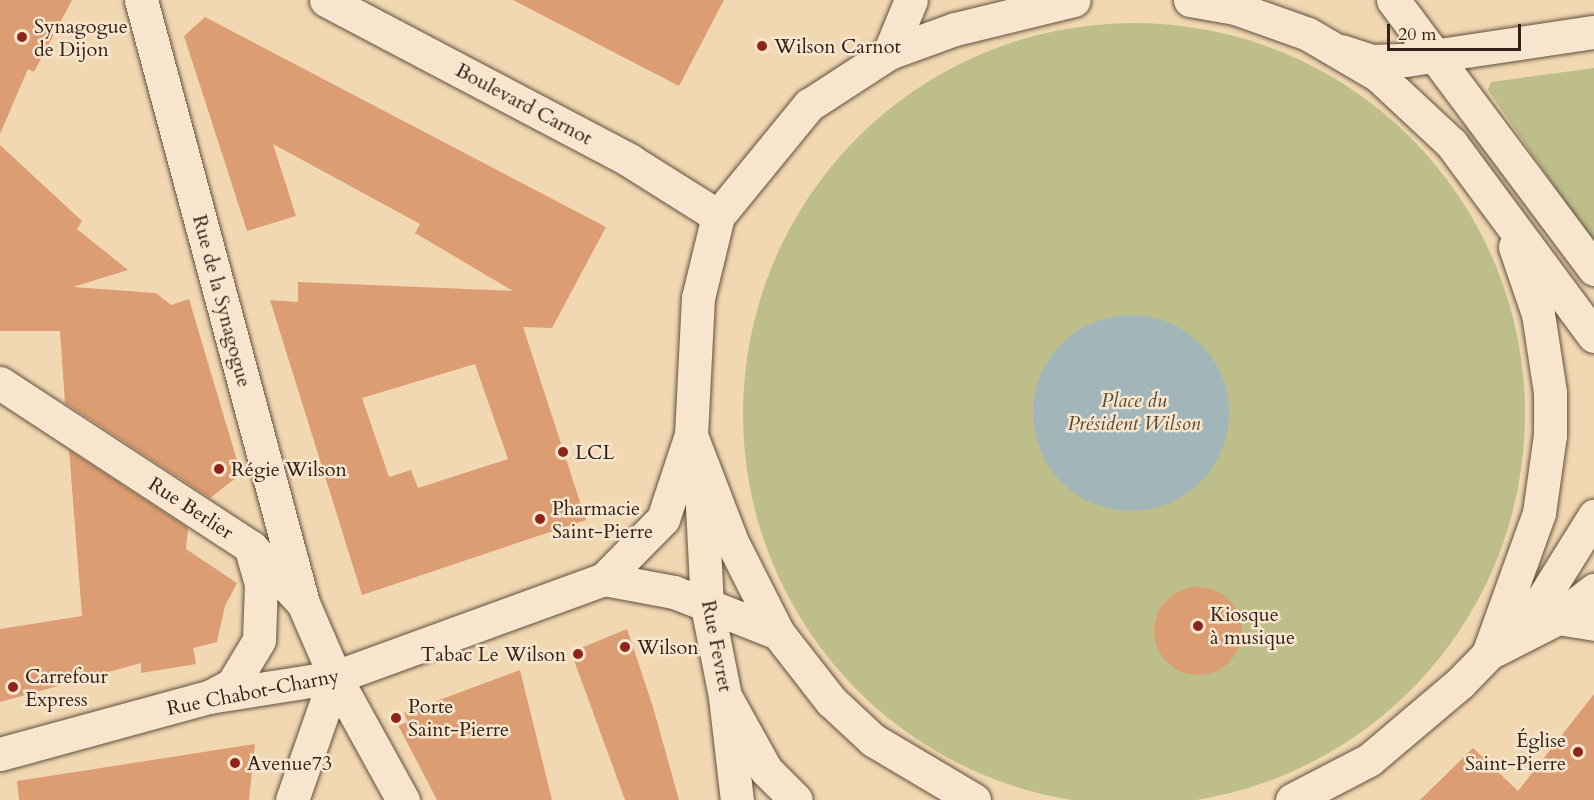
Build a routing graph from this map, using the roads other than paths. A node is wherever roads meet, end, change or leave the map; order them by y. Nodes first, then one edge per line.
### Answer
1 (141, 0) edge
2 (326, 0) edge
3 (911, 0) edge
4 (1074, 0) edge
5 (1190, 0) edge
6 (1393, 0) edge
7 (1594, 32) edge
8 (1340, 50) junction
9 (889, 53) junction
10 (1437, 56) junction
11 (1487, 192) junction
12 (717, 216) junction
13 (1594, 269) edge
14 (1594, 336) edge
15 (0, 383) edge
16 (690, 435) junction
17 (700, 470) junction
18 (1594, 516) edge
19 (250, 547) junction
20 (604, 579) junction
21 (1594, 590) edge
22 (303, 603) junction
23 (707, 606) junction
24 (1558, 618) junction
25 (1594, 624) edge
26 (778, 633) junction
27 (1488, 654) junction
28 (335, 677) junction
29 (725, 696) junction
30 (209, 697) junction
31 (0, 754) edge
32 (292, 800) edge
33 (403, 800) edge
34 (737, 800) edge
35 (796, 800) edge
36 (974, 800) edge
37 (1292, 800) edge

1 - 22 street, Rue de la Synagogue
2 - 12 street, Boulevard Carnot
3 - 9 street
4 - 9 street
5 - 8 street
6 - 10 street
7 - 10 street
8 - 10 street
8 - 11 street
9 - 12 street
10 - 13 street
11 - 14 street
11 - 27 street
12 - 16 street
15 - 19 street, Rue Berlier
16 - 17 street
16 - 20 street, Rue Chabot-Charny
17 - 23 street, Rue Fevret
17 - 26 street
18 - 27 street
19 - 22 street, Rue Berlier
19 - 30 street
20 - 23 street
20 - 28 street, Rue Chabot-Charny
21 - 24 street
22 - 28 street, Rue Berlier
23 - 26 street
23 - 29 street, Rue Fevret
24 - 25 street
24 - 27 street
26 - 36 street
27 - 37 street
28 - 30 street, Rue Chabot-Charny
28 - 32 street
28 - 33 street, Rue Berlier
29 - 34 street
29 - 35 street, Rue Fevret
30 - 31 street, Rue Chabot-Charny

